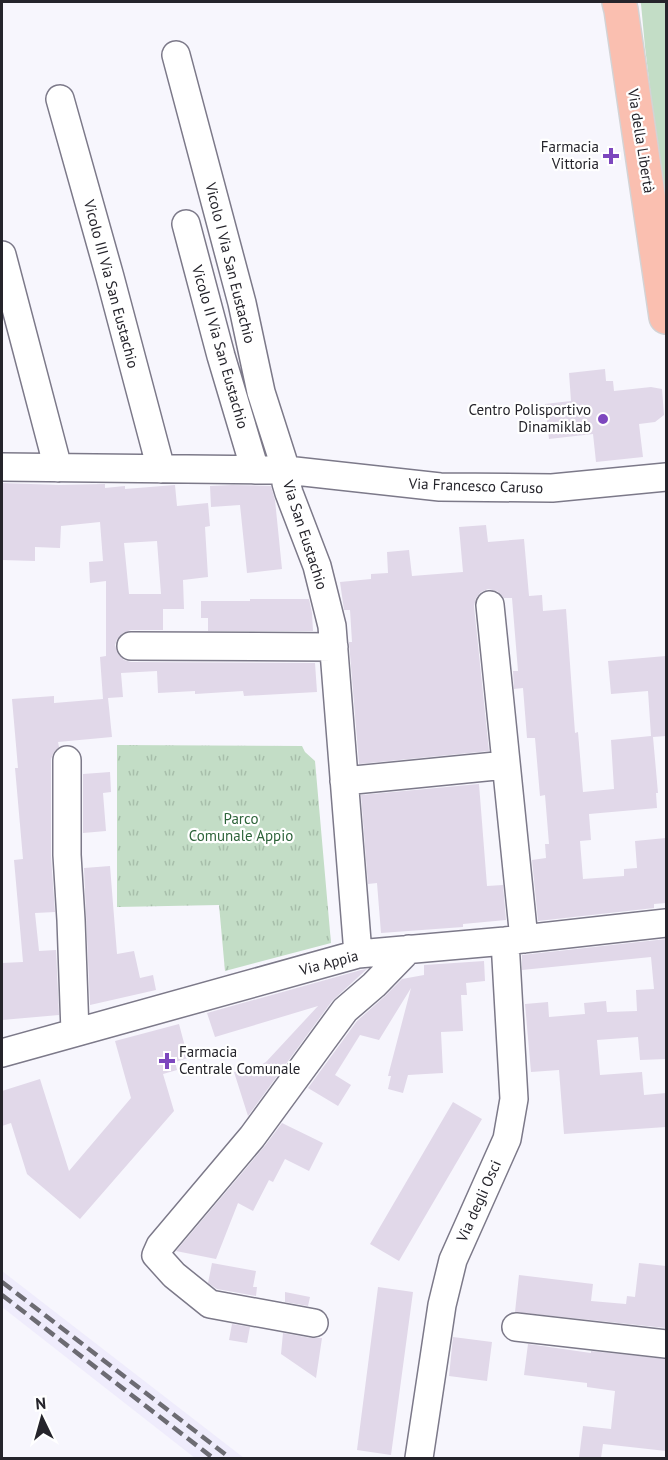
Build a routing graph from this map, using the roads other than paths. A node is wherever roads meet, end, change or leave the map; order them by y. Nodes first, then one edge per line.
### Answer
1 (617, 4) edge
2 (176, 54) dead end
3 (60, 99) dead end
4 (186, 224) dead end
5 (2, 255) edge
6 (665, 297) edge
7 (2, 467) edge
8 (58, 468) junction
9 (161, 469) junction
10 (255, 470) junction
11 (286, 470) junction
12 (666, 477) edge
13 (490, 605) dead end
14 (131, 646) dead end
15 (334, 647) junction
16 (67, 760) dead end
17 (506, 765) junction
18 (344, 781) junction
19 (666, 923) edge
20 (514, 940) junction
21 (409, 949) junction
22 (358, 954) junction
23 (75, 1032) junction
24 (2, 1053) edge
25 (314, 1323) dead end
26 (516, 1327) dead end
27 (666, 1344) edge
28 (419, 1458) edge

1 - 6 main road, Via della Libertà
2 - 11 street, Vicolo I Via San Eustachio
3 - 9 street, Vicolo III Via San Eustachio
4 - 10 street, Vicolo II Via San Eustachio
5 - 8 street
7 - 8 street, Via San Eustachio
8 - 9 street, Via San Eustachio
9 - 10 street, Via San Eustachio
10 - 11 street, Via San Eustachio
11 - 12 street, Via Francesco Caruso
11 - 15 street, Via San Eustachio
13 - 17 street, Via degli Osci
14 - 15 street
15 - 18 street, Via San Eustachio
16 - 23 street
17 - 18 street
17 - 20 street, Via degli Osci
18 - 22 street, Via San Eustachio
19 - 20 street, Via Appia
20 - 21 street, Via Appia
20 - 28 street, Via degli Osci
21 - 22 street, Via Appia
21 - 25 street
22 - 23 street, Via Appia
23 - 24 street, Via Appia
26 - 27 street

